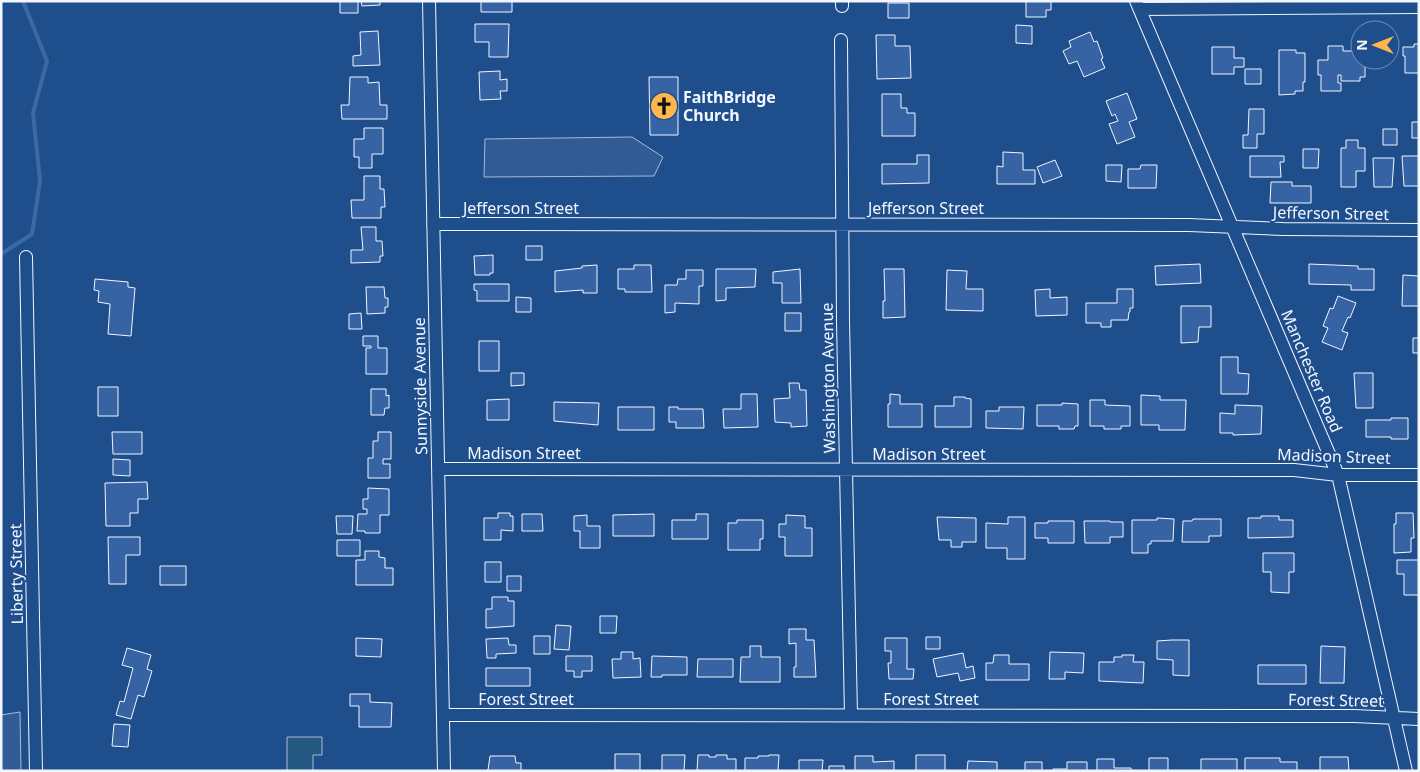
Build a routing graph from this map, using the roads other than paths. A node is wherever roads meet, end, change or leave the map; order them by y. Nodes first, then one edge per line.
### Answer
1 (429, 1) edge
2 (1138, 5) edge
3 (1419, 7) edge
4 (841, 40) dead end
5 (433, 224) junction
6 (842, 224) junction
7 (1233, 227) junction
8 (1419, 230) edge
9 (26, 257) dead end
10 (438, 469) junction
11 (846, 470) junction
12 (1338, 474) junction
13 (1419, 475) edge
14 (443, 715) junction
15 (851, 715) junction
16 (1393, 718) junction
17 (1419, 719) edge
18 (36, 771) edge
19 (444, 771) edge
20 (1406, 771) edge

1 - 5 street, Sunnyside Avenue
2 - 3 street
2 - 7 street, Manchester Road
4 - 6 street, Washington Avenue
5 - 6 street, Jefferson Street
5 - 10 street, Sunnyside Avenue
6 - 7 street, Jefferson Street
6 - 11 street, Washington Avenue
7 - 8 street, Jefferson Street
7 - 12 street, Manchester Road
9 - 18 street, Liberty Street
10 - 11 street, Madison Street
10 - 14 street, Sunnyside Avenue
11 - 12 street, Madison Street
11 - 15 street, Washington Avenue
12 - 13 street, Madison Street
12 - 16 street, Manchester Road
14 - 15 street, Forest Street
14 - 19 street, Sunnyside Avenue
15 - 16 street, Forest Street
16 - 17 street, Forest Street
16 - 20 street, Manchester Road

